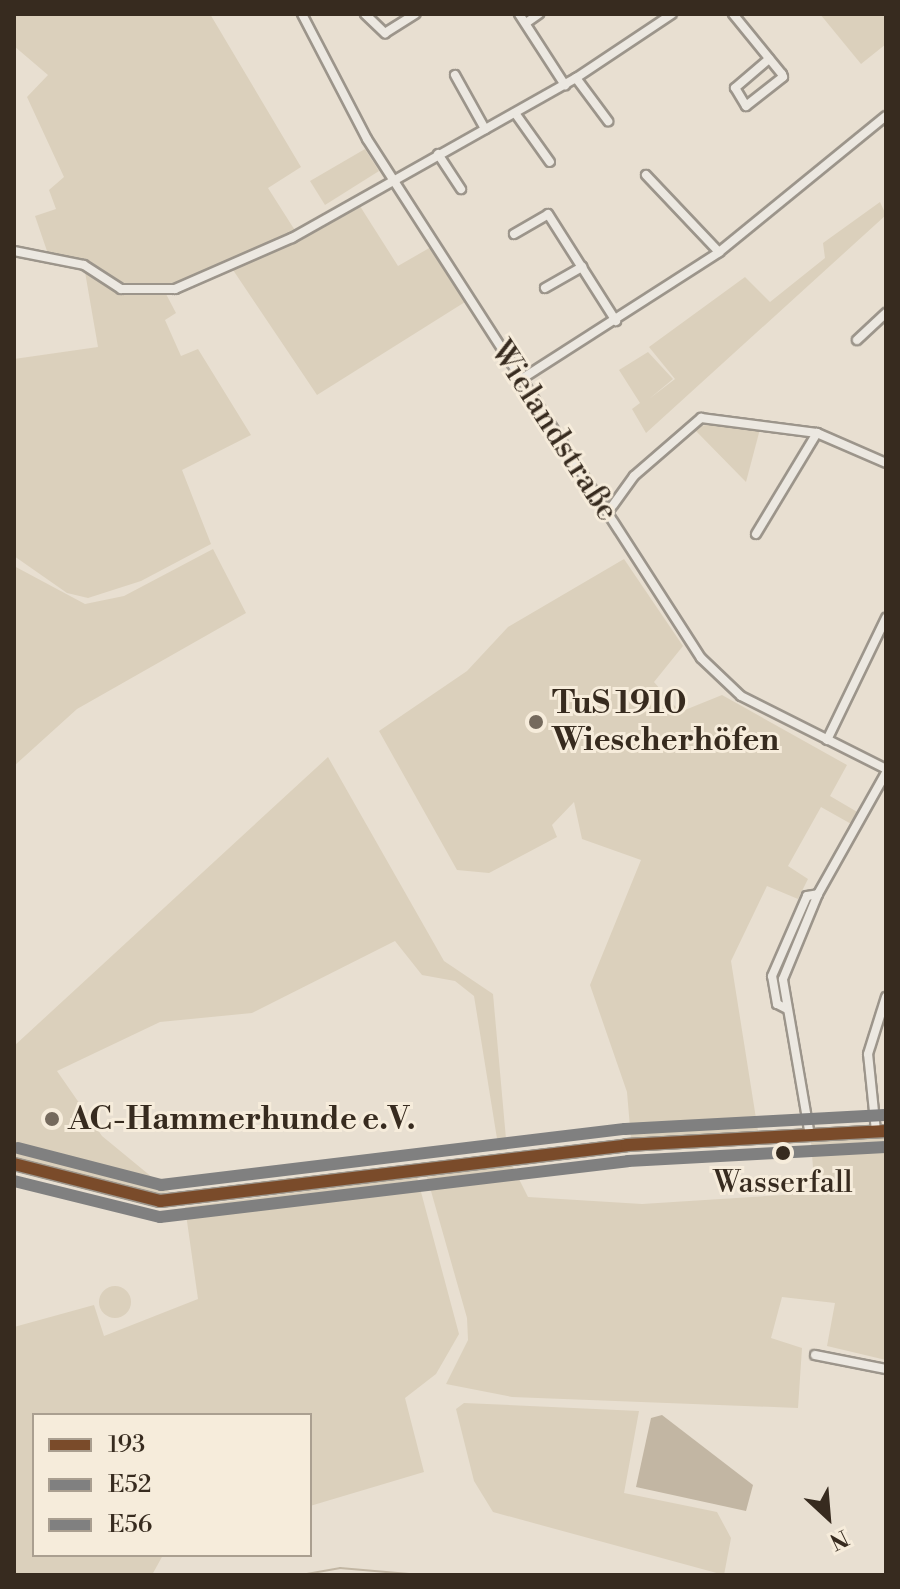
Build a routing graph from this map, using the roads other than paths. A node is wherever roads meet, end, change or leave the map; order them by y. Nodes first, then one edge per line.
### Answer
1 (302, 14) edge
2 (365, 14) edge
3 (416, 14) edge
4 (519, 14) edge
5 (539, 14) edge
6 (672, 14) edge
7 (733, 14) edge
8 (526, 23) junction
9 (769, 59) junction
10 (455, 75) dead end
11 (576, 78) junction
12 (565, 85) junction
13 (515, 113) junction
14 (886, 116) edge
15 (608, 121) dead end
16 (485, 129) junction
17 (438, 154) junction
18 (550, 162) dead end
19 (646, 175) dead end
20 (392, 179) junction
21 (461, 189) dead end
22 (514, 234) dead end
23 (14, 251) edge
24 (719, 252) junction
25 (582, 267) junction
26 (545, 288) dead end
27 (886, 313) edge
28 (616, 321) junction
29 (857, 340) dead end
30 (520, 380) junction
31 (817, 433) junction
32 (886, 463) edge
33 (608, 512) junction
34 (756, 534) dead end
35 (886, 619) edge
36 (827, 740) junction
37 (886, 771) edge
38 (818, 894) junction
39 (790, 933) junction
40 (800, 938) junction
41 (783, 950) junction
42 (793, 954) junction
43 (886, 997) edge
44 (787, 1009) junction
45 (881, 1131) edge
46 (810, 1136) junction
47 (14, 1164) edge
48 (815, 1355) dead end
49 (886, 1369) edge

1 - 20 street, Wielandstraße
2 - 3 street
4 - 8 street
5 - 8 street
6 - 11 street
7 - 9 street
8 - 12 street
9 - 9 street
10 - 16 street
11 - 12 street
11 - 15 street
12 - 13 street
13 - 16 street
13 - 18 street
14 - 24 street
16 - 17 street
17 - 20 street
17 - 21 street
19 - 24 street
20 - 23 street
20 - 30 street, Wielandstraße
22 - 25 street
24 - 28 street
25 - 26 street
25 - 28 street
27 - 29 street
28 - 30 street
30 - 33 street, Wielandstraße
31 - 32 street
31 - 33 street
31 - 34 street
33 - 36 street, Wielandstraße
35 - 36 street
36 - 37 street, Wielandstraße
37 - 38 street
38 - 39 street
38 - 40 street
39 - 40 street
39 - 41 street
40 - 42 street
41 - 42 street
41 - 44 street
42 - 44 street
43 - 45 street
44 - 46 street
45 - 46 street
46 - 47 street
48 - 49 street

